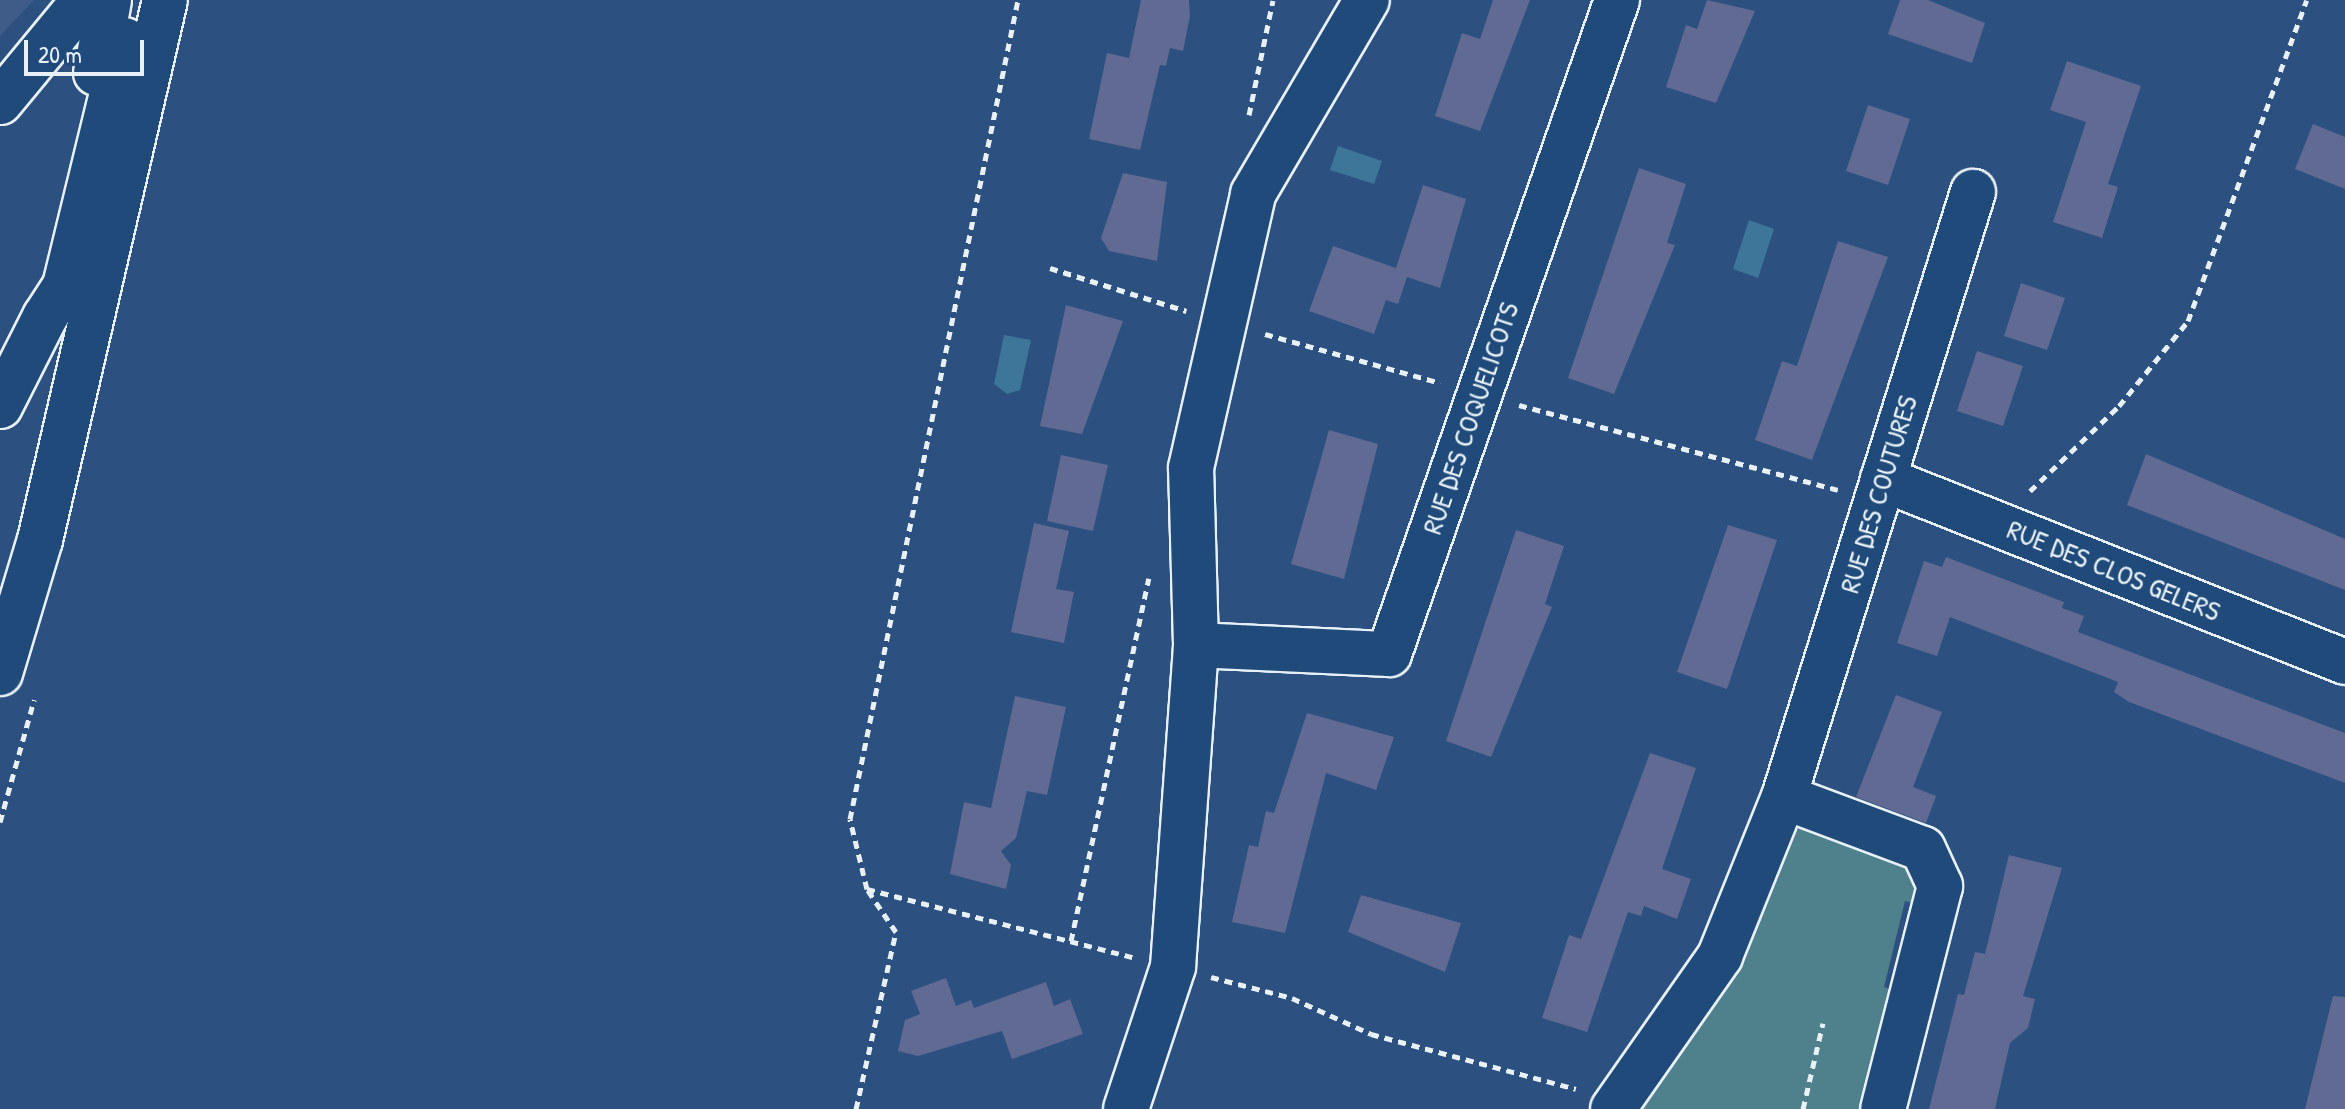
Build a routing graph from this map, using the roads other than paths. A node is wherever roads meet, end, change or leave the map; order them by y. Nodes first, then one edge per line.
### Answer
1 (84, 0) edge
2 (109, 0) edge
3 (135, 0) edge
4 (165, 0) edge
5 (1367, 0) edge
6 (1617, 0) edge
7 (0, 102) edge
8 (1973, 192) dead end
9 (45, 317) junction
10 (0, 406) edge
11 (1883, 479) junction
12 (1196, 645) junction
13 (2345, 662) edge
14 (0, 673) edge
15 (1784, 797) junction
16 (1616, 1105) edge
17 (1126, 1109) edge
18 (1883, 1109) edge

1 - 7 street
2 - 9 street
3 - 9 street
4 - 14 street
5 - 12 street
6 - 12 street, RUE DES COQUELICOTS
8 - 11 street, RUE DES COUTURES
9 - 10 street
11 - 13 street, RUE DES CLOS GELERS
11 - 15 street, RUE DES COUTURES
12 - 17 street
15 - 16 street, RUE DES COUTURES
15 - 18 street

